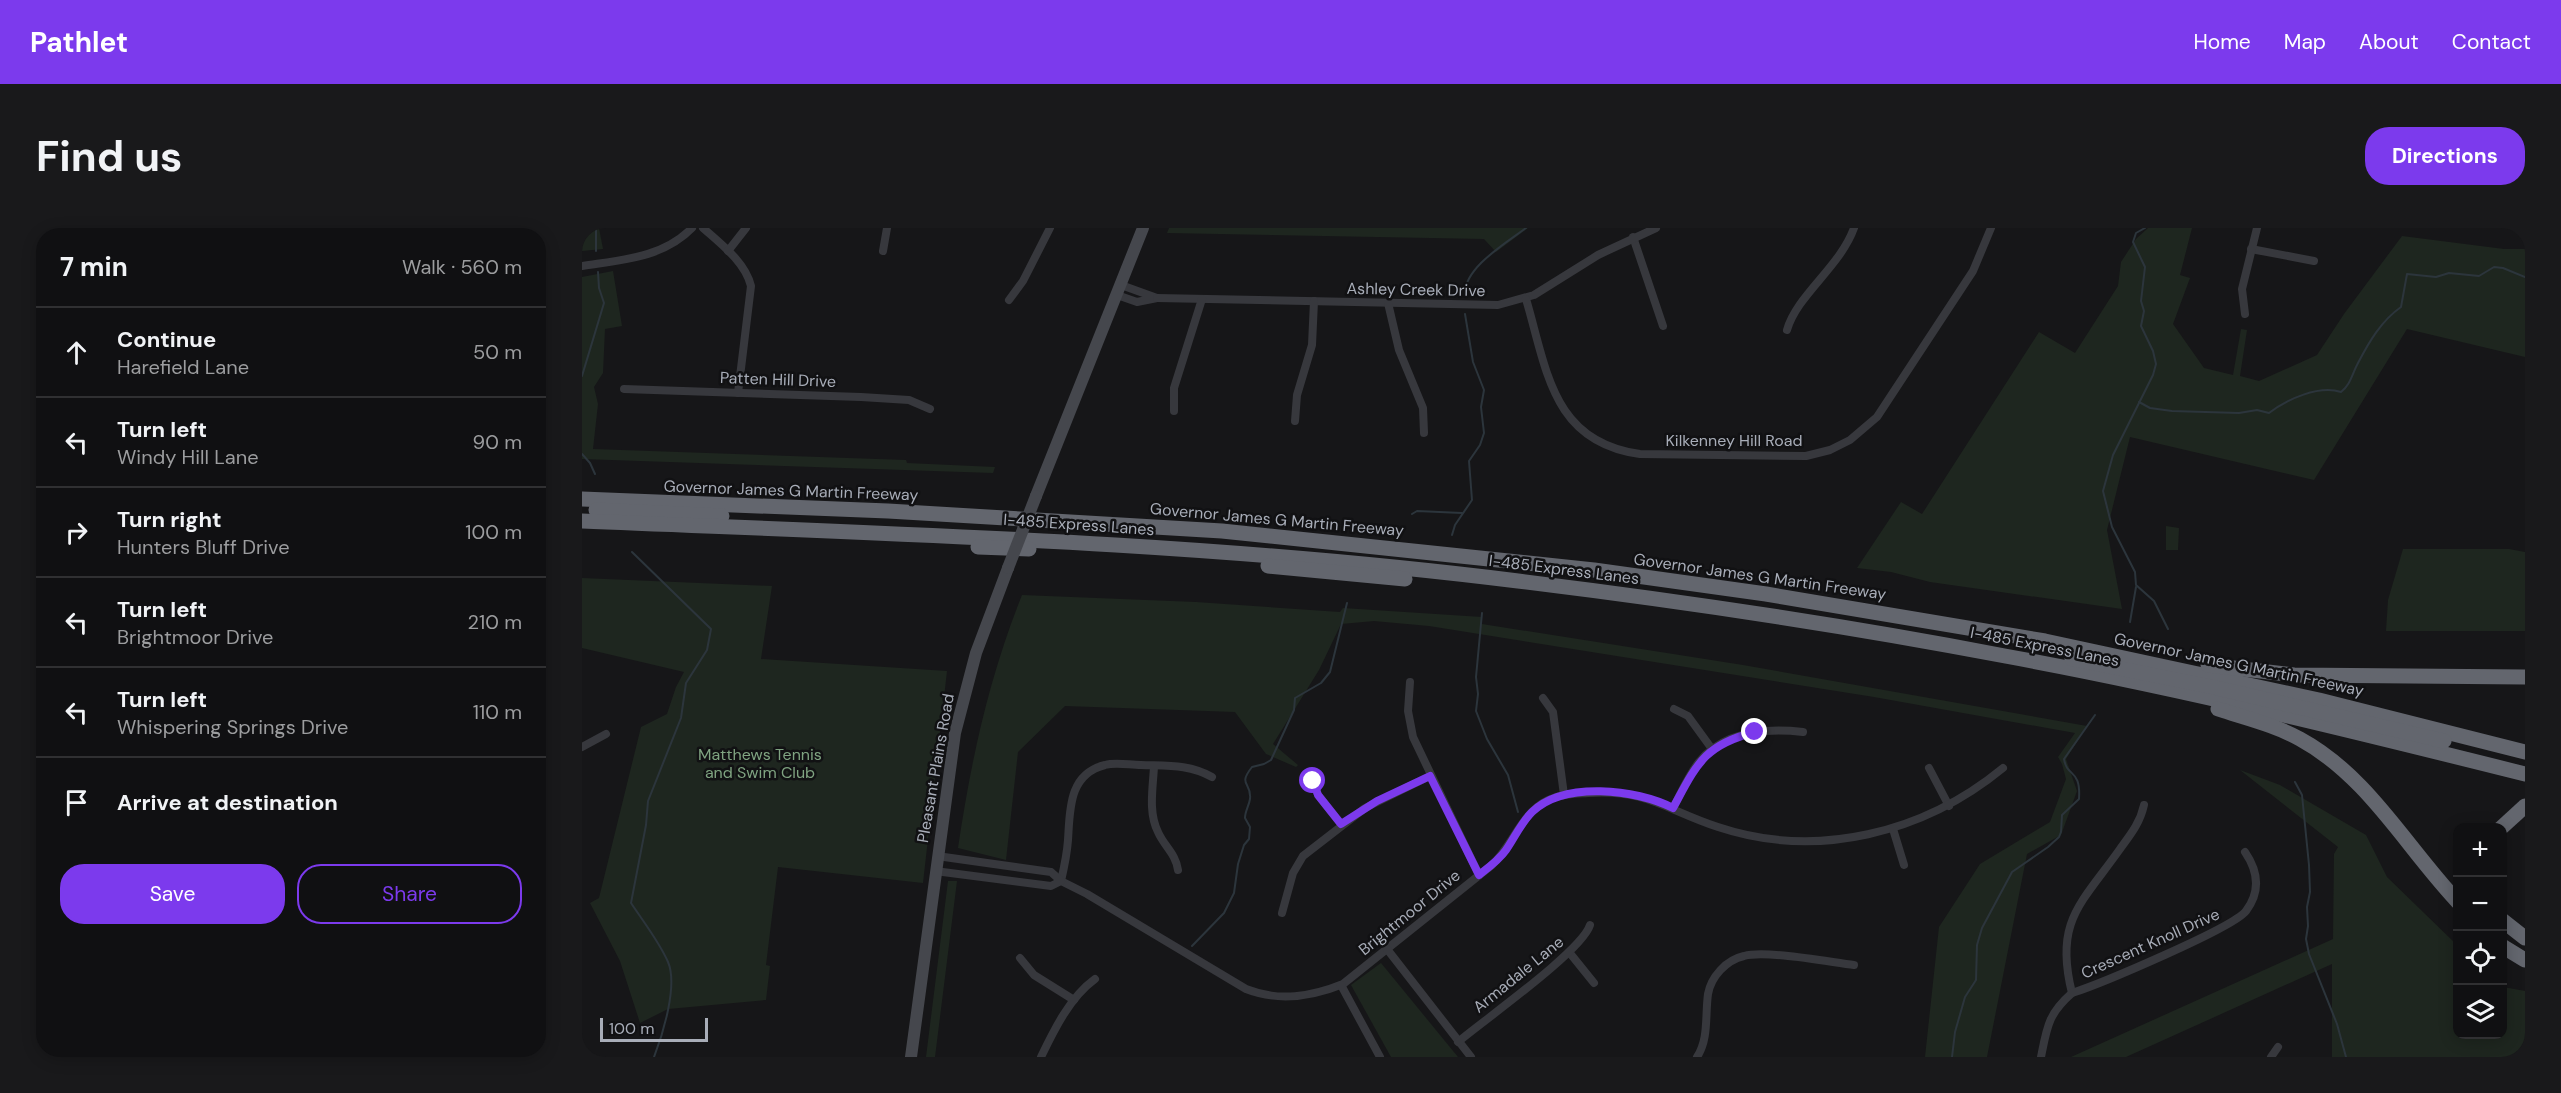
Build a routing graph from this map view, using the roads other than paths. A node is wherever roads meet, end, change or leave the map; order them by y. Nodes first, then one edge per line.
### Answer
1 (692, 228) edge
2 (703, 228) edge
3 (746, 228) edge
4 (887, 228) edge
5 (1050, 228) edge
6 (1143, 228) edge
7 (1656, 228) edge
8 (1854, 228) edge
9 (1991, 228) edge
10 (2257, 228) edge
11 (1633, 237) junction
12 (2251, 249) junction
13 (728, 251) junction
14 (883, 251) dead end
15 (2314, 261) dead end
16 (582, 266) edge
17 (1119, 290) junction
18 (1202, 299) junction
19 (1526, 299) junction
20 (1009, 300) dead end
21 (1314, 302) junction
22 (1388, 303) junction
23 (2245, 314) dead end
24 (1662, 326) dead end
25 (1787, 330) dead end
26 (624, 389) dead end
27 (738, 393) junction
28 (930, 409) dead end
29 (1174, 411) dead end
30 (1295, 421) dead end
31 (1424, 433) dead end
32 (582, 499) edge
33 (771, 506) junction
34 (582, 510) edge
35 (691, 515) junction
36 (582, 521) edge
37 (582, 531) edge
38 (962, 536) junction
39 (1060, 551) junction
40 (2116, 655) junction
41 (2525, 677) edge
42 (1410, 682) dead end
43 (1543, 698) dead end
44 (1674, 709) dead end
45 (2218, 710) junction
46 (1803, 732) dead end
47 (606, 734) dead end
48 (582, 747) edge
49 (1712, 749) junction
50 (2525, 752) edge
51 (2525, 762) edge
52 (1154, 766) junction
53 (1929, 768) dead end
54 (2003, 768) dead end
55 (2525, 774) edge
56 (1312, 776) dead end
57 (1430, 776) junction
58 (1212, 777) dead end
59 (2525, 782) edge
60 (1564, 795) junction
61 (2144, 805) dead end
62 (1949, 806) junction
63 (2525, 806) edge
64 (1673, 808) junction
65 (2506, 823) edge
66 (1341, 824) junction
67 (1893, 829) junction
68 (2245, 852) dead end
69 (937, 856) junction
70 (1904, 865) dead end
71 (1178, 870) dead end
72 (935, 871) junction
73 (1479, 875) junction
74 (1061, 881) junction
75 (2453, 898) edge
76 (1282, 913) dead end
77 (1590, 925) dead end
78 (2507, 925) edge
79 (2525, 938) edge
80 (1387, 949) junction
81 (2507, 949) edge
82 (1569, 952) junction
83 (1020, 958) dead end
84 (2525, 960) edge
85 (1854, 965) dead end
86 (1095, 980) dead end
87 (1594, 983) dead end
88 (1341, 985) junction
89 (2073, 993) junction
90 (1074, 1000) junction
91 (1458, 1042) junction
92 (2278, 1047) dead end
93 (912, 1057) edge
94 (1041, 1057) edge
95 (1380, 1057) edge
96 (1471, 1057) edge
97 (1697, 1057) edge
98 (2041, 1057) edge
99 (2271, 1057) edge

1 - 16 street
2 - 13 street
3 - 13 street
4 - 14 street
5 - 20 street
6 - 17 street, Pleasant Plains Road
7 - 11 street, Ashley Creek Drive
8 - 25 street
9 - 19 street, Kilkenney Hill Road
10 - 12 street
11 - 19 street, Ashley Creek Drive
11 - 24 street
12 - 15 street
12 - 23 street
13 - 27 street
17 - 18 street, Ashley Creek Drive
17 - 69 street, Pleasant Plains Road, bridge
18 - 21 street, Ashley Creek Drive
18 - 29 street
19 - 22 street, Ashley Creek Drive
21 - 22 street, Ashley Creek Drive
21 - 30 street
22 - 31 street
26 - 27 street, Patten Hill Drive
27 - 28 street, Patten Hill Drive
32 - 33 highway, Governor James G Martin Freeway
33 - 35 highway
33 - 40 highway, Governor James G Martin Freeway
34 - 35 highway, I-485 Express Lanes
35 - 51 highway, I-485 Express Lanes
36 - 38 highway, I-485 Express Lanes
37 - 39 highway
38 - 39 highway
38 - 55 highway, I-485 Express Lanes
39 - 45 highway
40 - 41 highway
40 - 50 highway, Governor James G Martin Freeway
42 - 57 street
43 - 60 street
44 - 49 street
45 - 59 highway
45 - 75 highway
46 - 49 street
47 - 48 street
49 - 64 street
52 - 58 street
52 - 71 street
52 - 74 street
53 - 62 street
54 - 62 street, Brightmoor Drive
56 - 66 street
57 - 66 street
57 - 73 street
60 - 64 street, Brightmoor Drive
60 - 73 street, Brightmoor Drive
61 - 89 street
62 - 67 street, Brightmoor Drive
63 - 65 highway
64 - 67 street, Brightmoor Drive
66 - 76 street
67 - 70 street
68 - 89 street, Crescent Knoll Drive
69 - 72 street, Pleasant Plains Road
69 - 74 street, Brightmoor Drive
72 - 74 street
72 - 93 street, Pleasant Plains Road
73 - 80 street, Brightmoor Drive
74 - 88 street, Brightmoor Drive
77 - 82 street, Armadale Lane
78 - 79 highway
80 - 88 street, Brightmoor Drive
80 - 91 street
81 - 84 highway
82 - 87 street
82 - 91 street, Armadale Lane
83 - 90 street
85 - 97 street
86 - 90 street
88 - 95 street
89 - 98 street, Crescent Knoll Drive
90 - 94 street
91 - 96 street
92 - 99 street

